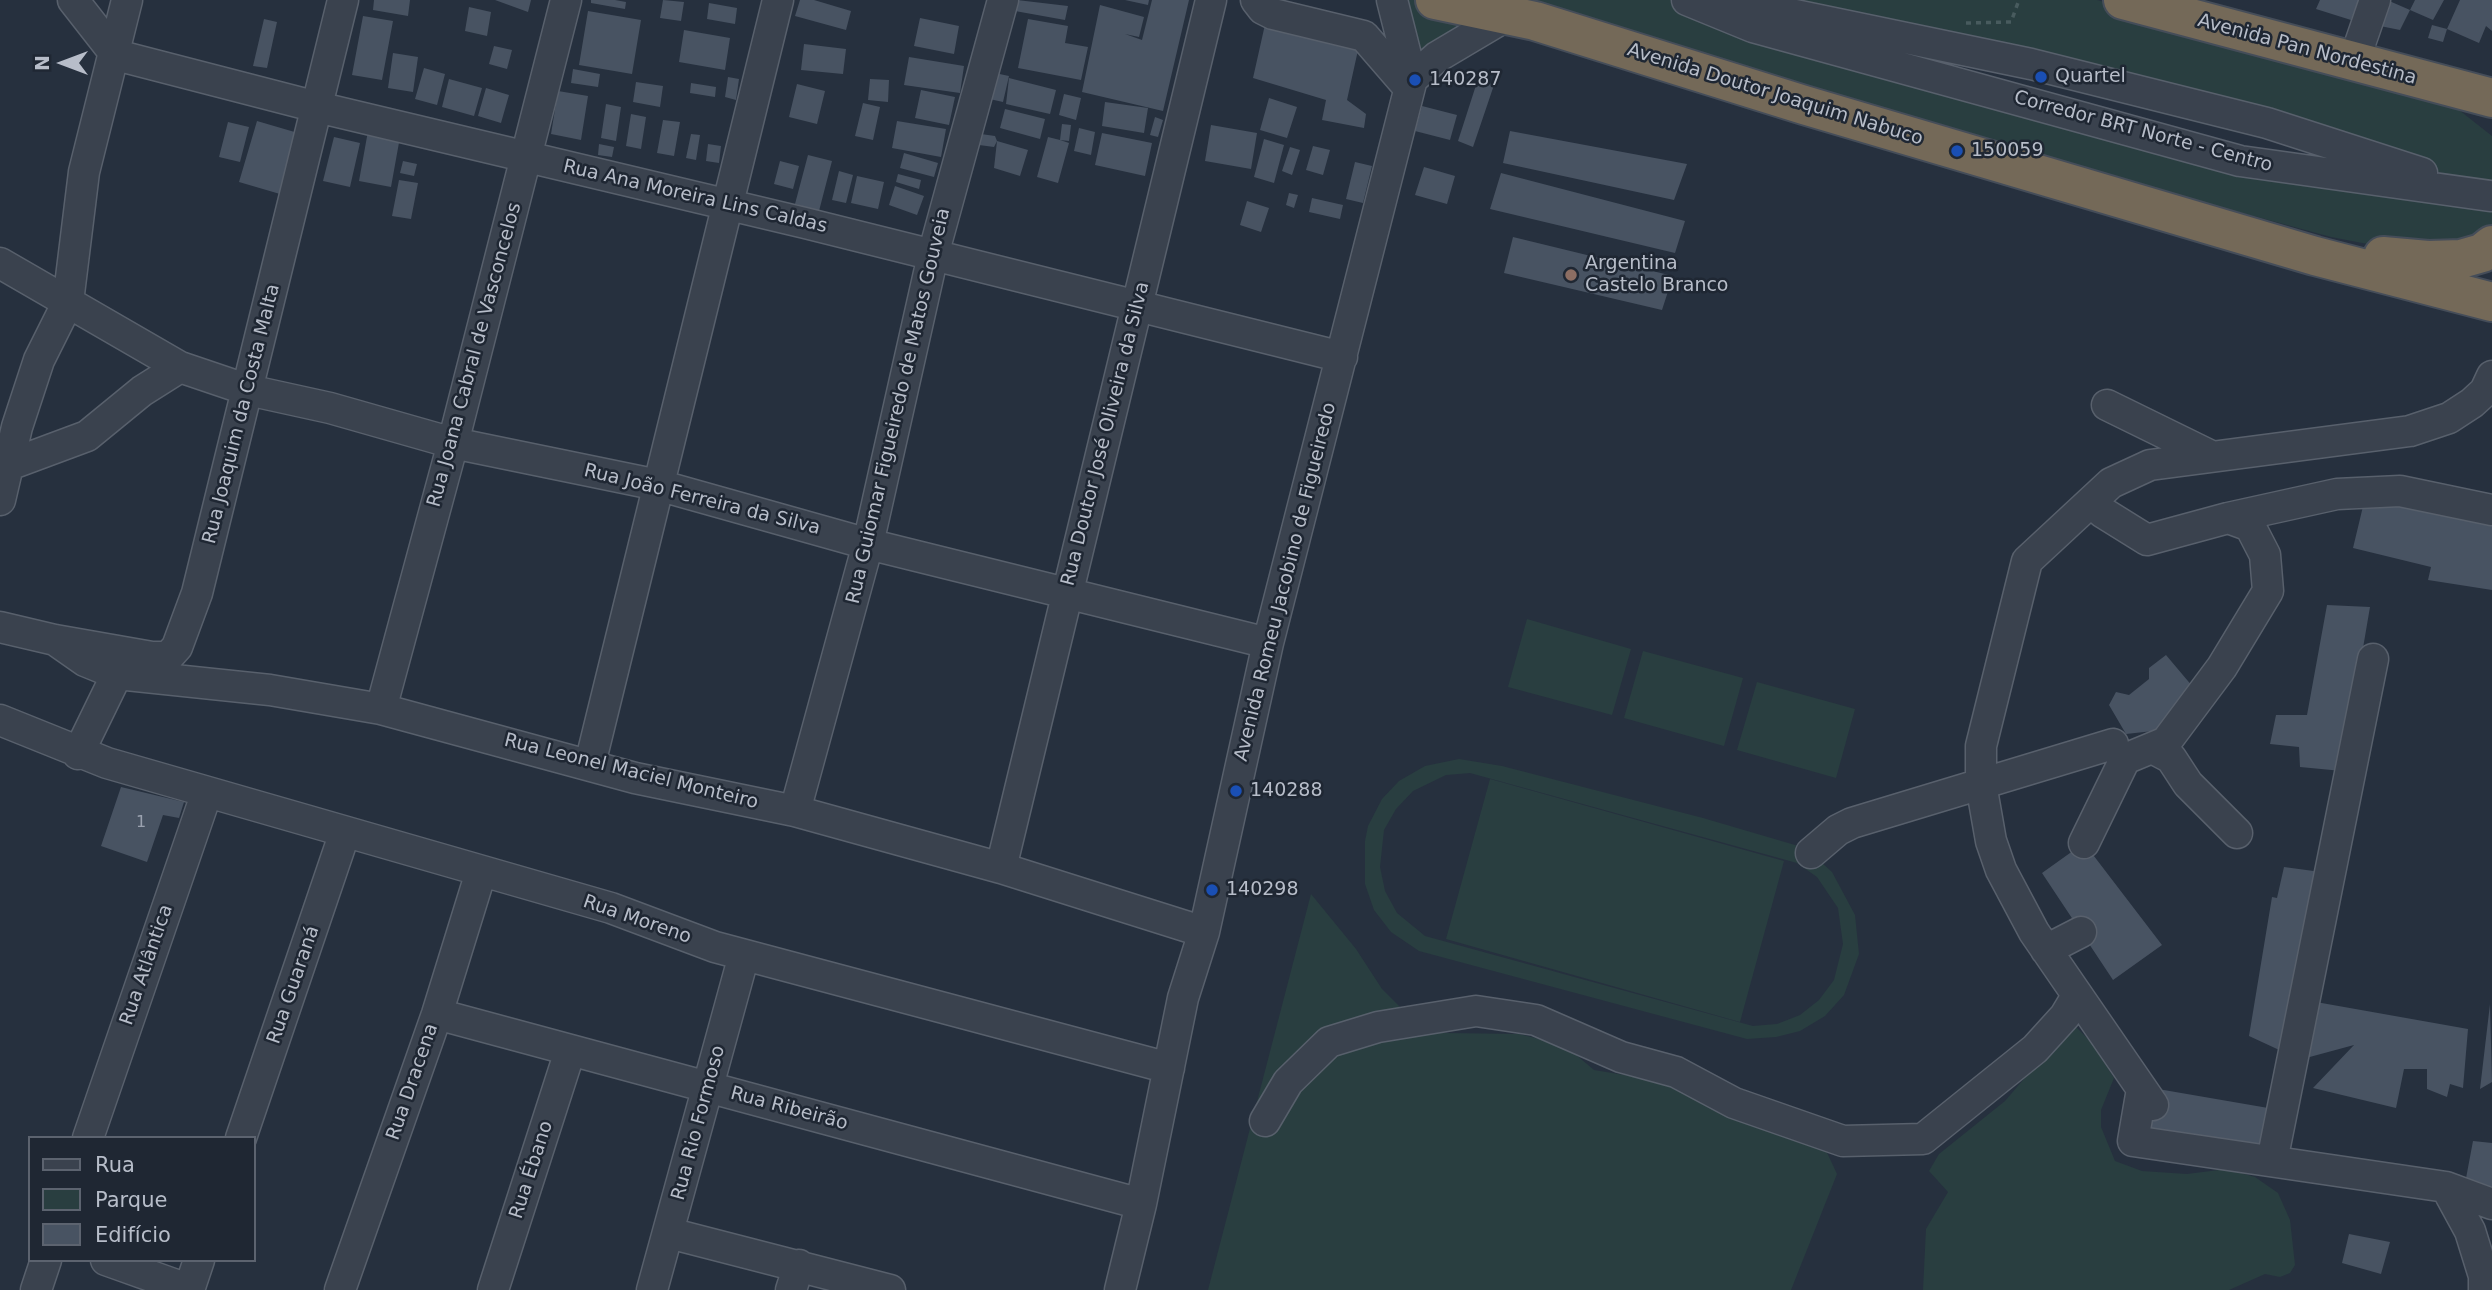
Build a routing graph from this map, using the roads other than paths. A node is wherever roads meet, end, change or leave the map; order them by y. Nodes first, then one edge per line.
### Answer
1 (73, 0) edge
2 (127, 0) edge
3 (343, 0) edge
4 (566, 0) edge
5 (778, 0) edge
6 (1003, 0) edge
7 (1212, 0) edge
8 (1256, 0) edge
9 (1392, 0) edge
10 (1434, 0) edge
11 (1687, 0) edge
12 (1723, 0) edge
13 (2123, 0) edge
14 (2375, 0) edge
15 (1506, 16) junction
16 (116, 55) junction
17 (2354, 61) junction
18 (1410, 84) junction
19 (2436, 85) junction
20 (2492, 98) edge
21 (317, 107) junction
22 (2492, 127) edge
23 (527, 157) junction
24 (2491, 196) edge
25 (726, 204) junction
26 (2492, 245) edge
27 (2309, 254) junction
28 (933, 256) junction
29 (0, 263) edge
30 (68, 302) junction
31 (2492, 302) edge
32 (1138, 306) junction
33 (1342, 357) junction
34 (180, 367) junction
35 (2492, 376) edge
36 (248, 390) junction
37 (2107, 405) dead end
38 (453, 443) junction
39 (2211, 457) junction
40 (9, 465) junction
41 (659, 485) junction
42 (2095, 498) junction
43 (0, 500) edge
44 (2492, 510) edge
45 (2228, 517) junction
46 (868, 544) junction
47 (1067, 593) junction
48 (0, 627) edge
49 (55, 640) junction
50 (1268, 643) junction
51 (2373, 659) dead end
52 (117, 674) junction
53 (381, 709) junction
54 (0, 720) edge
55 (2113, 744) dead end
56 (2151, 748) junction
57 (78, 754) junction
58 (590, 764) junction
59 (1981, 783) junction
60 (206, 792) junction
61 (795, 811) junction
62 (345, 832) junction
63 (2237, 833) dead end
64 (2084, 843) dead end
65 (1811, 853) dead end
66 (1001, 868) junction
67 (481, 872) junction
68 (1204, 932) junction
69 (2081, 932) dead end
70 (2046, 950) junction
71 (744, 955) junction
72 (2077, 996) junction
73 (437, 1014) junction
74 (570, 1051) junction
75 (1169, 1068) junction
76 (708, 1088) junction
77 (1265, 1121) dead end
78 (89, 1136) edge
79 (243, 1136) edge
80 (2272, 1161) junction
81 (2446, 1187) junction
82 (1141, 1204) junction
83 (2492, 1204) edge
84 (669, 1233) junction
85 (45, 1262) edge
86 (112, 1262) edge
87 (198, 1262) edge
88 (795, 1278) edge
89 (36, 1290) edge
90 (189, 1290) edge
91 (340, 1290) edge
92 (493, 1290) edge
93 (652, 1290) edge
94 (890, 1290) edge
95 (1120, 1290) edge
96 (2484, 1290) edge

1 - 16 street
2 - 16 street
3 - 21 street, Rua Joaquim da Costa Malta
4 - 23 street, Rua Joana Cabral de Vasconcelos
5 - 25 street
6 - 28 street, Rua Guiomar Figueiredo de Matos Gouveia
7 - 32 street, Rua Doutor José Oliveira da Silva
8 - 18 street
9 - 18 street, Avenida Romeu Jacobino de Figueiredo
10 - 15 highway, Avenida Doutor Joaquim Nabuco
11 - 24 street, Corredor BRT Norte - Centro
12 - 24 street, Corredor BRT Norte - Centro
13 - 17 highway, Avenida Pan Nordestina
14 - 17 street
15 - 18 street
15 - 27 highway, Avenida Doutor Joaquim Nabuco
16 - 21 street, Rua Ana Moreira Lins Caldas
16 - 30 street
17 - 19 highway, Avenida Pan Nordestina
18 - 33 street, Avenida Romeu Jacobino de Figueiredo
19 - 20 highway, Avenida Pan Nordestina
19 - 22 highway
21 - 23 street, Rua Ana Moreira Lins Caldas
21 - 36 street, Rua Joaquim da Costa Malta
23 - 25 street, Rua Ana Moreira Lins Caldas
23 - 38 street, Rua Joana Cabral de Vasconcelos
25 - 28 street, Rua Ana Moreira Lins Caldas
25 - 41 street
26 - 27 highway
27 - 31 highway
28 - 32 street, Rua Ana Moreira Lins Caldas
28 - 46 street, Rua Guiomar Figueiredo de Matos Gouveia
29 - 30 street, Rua João Ferreira da Silva
30 - 34 street, Rua João Ferreira da Silva
30 - 40 street
32 - 33 street, Rua Ana Moreira Lins Caldas
32 - 47 street, Rua Doutor José Oliveira da Silva
33 - 50 street, Avenida Romeu Jacobino de Figueiredo
34 - 36 street, Rua João Ferreira da Silva
34 - 40 street
35 - 39 street
36 - 38 street, Rua João Ferreira da Silva
36 - 49 street, Rua Joaquim da Costa Malta
37 - 39 street
38 - 41 street, Rua João Ferreira da Silva
38 - 53 street, Rua Joana Cabral de Vasconcelos
39 - 42 street
40 - 43 street
41 - 46 street, Rua João Ferreira da Silva
41 - 58 street
42 - 45 street
42 - 59 street
44 - 45 street
45 - 56 street
46 - 47 street, Rua João Ferreira da Silva
46 - 61 street, Rua Guiomar Figueiredo de Matos Gouveia
47 - 50 street, Rua João Ferreira da Silva
47 - 66 street, Rua Doutor José Oliveira da Silva
48 - 49 street, Rua Joaquim da Costa Malta
49 - 52 street, Rua Leonel Maciel Monteiro
50 - 68 street, Avenida Romeu Jacobino de Figueiredo
51 - 80 street
52 - 53 street, Rua Leonel Maciel Monteiro
52 - 57 street
53 - 58 street, Rua Leonel Maciel Monteiro
54 - 57 street, Rua Moreno
55 - 59 street
56 - 63 street
56 - 64 street
57 - 60 street, Rua Moreno
58 - 61 street, Rua Leonel Maciel Monteiro
59 - 65 street
59 - 70 street
60 - 62 street, Rua Moreno
60 - 78 street, Rua Atlântica
61 - 66 street, Rua Leonel Maciel Monteiro
62 - 67 street, Rua Moreno
62 - 79 street, Rua Guaraná
66 - 68 street, Rua Leonel Maciel Monteiro
67 - 71 street, Rua Moreno
67 - 73 street, Rua Dracena
68 - 75 street, Avenida Romeu Jacobino de Figueiredo
69 - 70 street
70 - 72 street
71 - 75 street, Rua Moreno
71 - 76 street, Rua Rio Formoso
72 - 77 street
72 - 80 street
73 - 74 street, Rua Ribeirão
73 - 91 street, Rua Dracena
74 - 76 street, Rua Ribeirão
74 - 92 street, Rua Ébano
75 - 82 street, Avenida Romeu Jacobino de Figueiredo
76 - 82 street, Rua Ribeirão
76 - 84 street, Rua Rio Formoso
80 - 81 street
81 - 83 street
81 - 96 street
82 - 95 street, Avenida Romeu Jacobino de Figueiredo
84 - 88 street
84 - 93 street, Rua Rio Formoso
85 - 89 street
86 - 90 street
87 - 90 street
88 - 94 street

